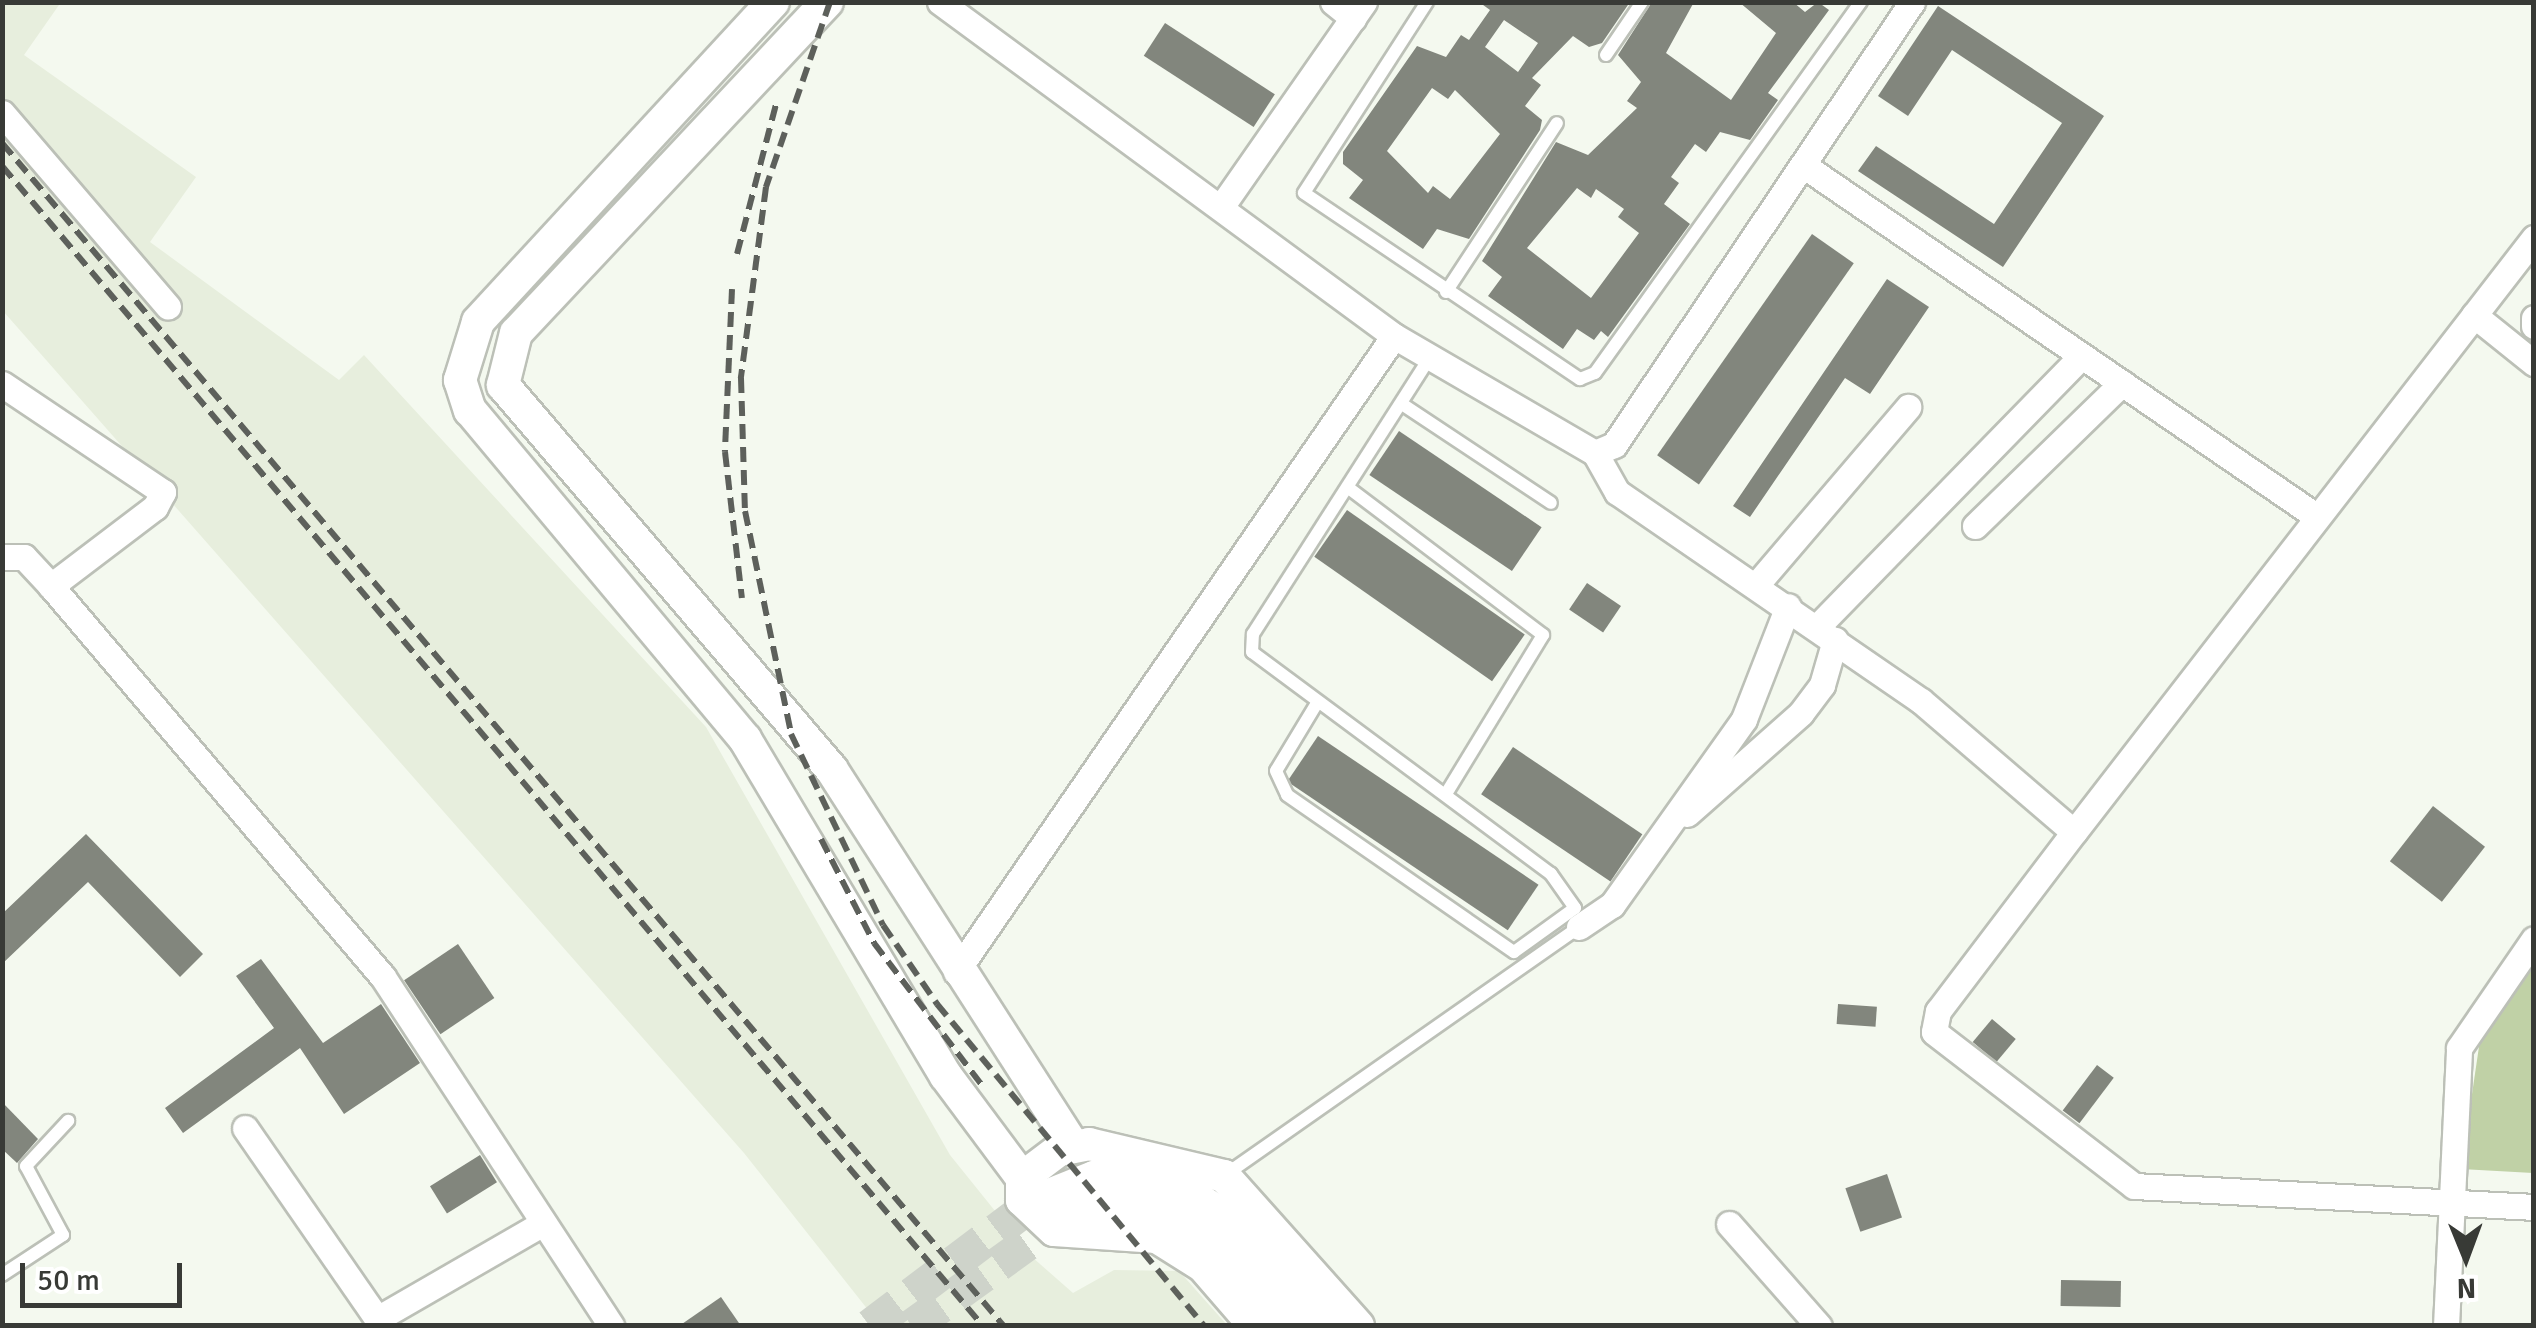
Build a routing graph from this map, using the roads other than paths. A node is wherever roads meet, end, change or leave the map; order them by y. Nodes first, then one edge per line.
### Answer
1 (773, 2) edge
2 (827, 2) edge
3 (940, 2) edge
4 (1428, 2) edge
5 (1642, 2) edge
6 (1862, 2) edge
7 (1912, 2) edge
8 (1350, 8) edge
9 (1606, 55) dead end
10 (2, 113) edge
11 (1556, 123) dead end
12 (1803, 165) junction
13 (1221, 207) junction
14 (2534, 238) edge
15 (1446, 292) junction
16 (168, 307) dead end
17 (2474, 315) junction
18 (2534, 318) edge
19 (2534, 326) edge
20 (1394, 336) junction
21 (2082, 356) junction
22 (460, 358) junction
23 (1429, 359) junction
24 (2534, 363) edge
25 (501, 365) junction
26 (2122, 383) junction
27 (2, 384) edge
28 (1405, 406) junction
29 (1908, 408) dead end
30 (1595, 453) junction
31 (1350, 489) junction
32 (1551, 503) dead end
33 (2313, 514) junction
34 (1975, 526) dead end
35 (2, 556) edge
36 (1756, 584) junction
37 (51, 586) junction
38 (1788, 606) junction
39 (1826, 634) junction
40 (1318, 702) junction
41 (1446, 794) junction
42 (2074, 832) junction
43 (1661, 834) junction
44 (1580, 927) joint
45 (2534, 939) edge
46 (956, 972) junction
47 (68, 1121) dead end
48 (246, 1128) dead end
49 (1073, 1145) junction
50 (1224, 1176) junction
51 (1037, 1201) junction
52 (2449, 1205) junction
53 (2534, 1207) edge
54 (543, 1224) junction
55 (1729, 1224) dead end
56 (2, 1275) edge
57 (380, 1322) edge
58 (611, 1326) edge
59 (1255, 1326) edge
60 (1291, 1326) edge
61 (1324, 1326) edge
62 (1358, 1326) edge
63 (1819, 1326) edge
64 (2446, 1326) edge

1 - 22 street
2 - 25 street
3 - 13 street
4 - 15 lane
5 - 9 lane
6 - 15 lane
7 - 12 street
8 - 13 street
10 - 16 street
11 - 15 lane
12 - 21 street
12 - 30 street
13 - 20 street
14 - 17 street
17 - 24 street
17 - 33 street
18 - 19 street
20 - 23 street
20 - 46 street
21 - 26 street
21 - 39 street
22 - 25 street
22 - 51 street
23 - 28 lane
23 - 30 street
25 - 46 street
26 - 33 street
26 - 34 street
27 - 37 street
28 - 31 lane
28 - 32 lane
29 - 36 street
30 - 36 street
31 - 40 lane
31 - 41 lane
33 - 42 street
35 - 37 street
36 - 38 street
37 - 54 street
38 - 39 street
38 - 43 street
39 - 42 street
39 - 43 street
40 - 41 lane
40 - 41 lane
42 - 52 street
43 - 44 street
44 - 50 lane
45 - 52 street
46 - 49 street
47 - 56 lane
48 - 57 street
49 - 50 street
49 - 51 street
50 - 62 street
51 - 59 street
51 - 60 main road
51 - 61 main road
52 - 53 street
52 - 64 street
54 - 57 street
54 - 58 street
55 - 63 street

